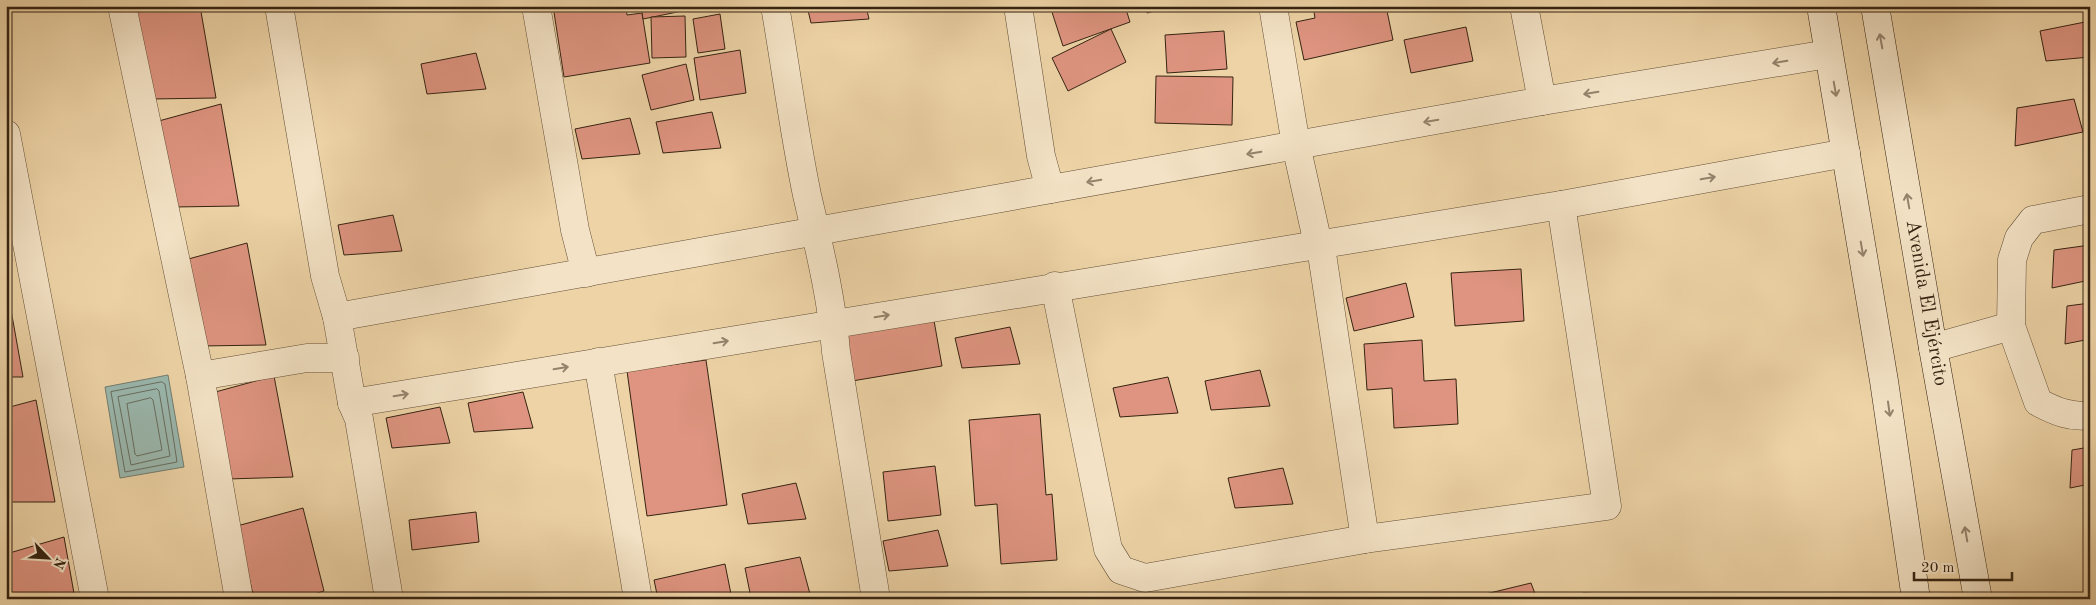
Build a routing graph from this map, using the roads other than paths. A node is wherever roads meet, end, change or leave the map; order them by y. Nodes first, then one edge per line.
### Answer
1 (122, 6) edge
2 (280, 6) edge
3 (536, 6) edge
4 (775, 6) edge
5 (1018, 6) edge
6 (1273, 6) edge
7 (1524, 6) edge
8 (1821, 6) edge
9 (1875, 6) edge
10 (1828, 54) junction
11 (1542, 101) junction
12 (6, 134) edge
13 (1296, 145) junction
14 (1846, 153) junction
15 (1050, 189) junction
16 (1561, 205) junction
17 (2090, 209) edge
18 (816, 231) junction
19 (1318, 244) junction
20 (586, 273) junction
21 (1055, 286) junction
22 (337, 317) junction
23 (834, 324) junction
24 (2011, 326) junction
25 (1933, 348) junction
26 (345, 358) junction
27 (598, 362) junction
28 (200, 376) junction
29 (352, 403) junction
30 (2090, 415) edge
31 (1365, 539) junction
32 (95, 599) edge
33 (238, 599) edge
34 (389, 599) edge
35 (638, 599) edge
36 (876, 599) edge
37 (1916, 599) edge
38 (1978, 599) edge

1 - 28 street
2 - 22 street
3 - 20 street
4 - 18 street
5 - 15 street
6 - 13 street
7 - 11 street
8 - 10 street
25 -> 9 street, Avenida El Ejército
10 -> 11 street
10 -> 14 street
11 -> 13 street
12 - 32 street
13 -> 15 street
13 - 19 street
16 -> 14 street
14 -> 37 street
15 - 18 street
16 - 19 street
16 - 31 street
17 - 24 street
18 - 20 street
18 - 23 street
19 - 21 street
19 - 31 street
20 - 22 street
23 -> 21 street
21 - 31 street
22 - 26 street
27 -> 23 street
23 - 36 street
24 - 25 street
24 - 30 street
38 -> 25 street, Avenida El Ejército
26 - 28 street
26 - 29 street
29 -> 27 street
27 - 35 street
28 - 33 street
29 - 34 street

